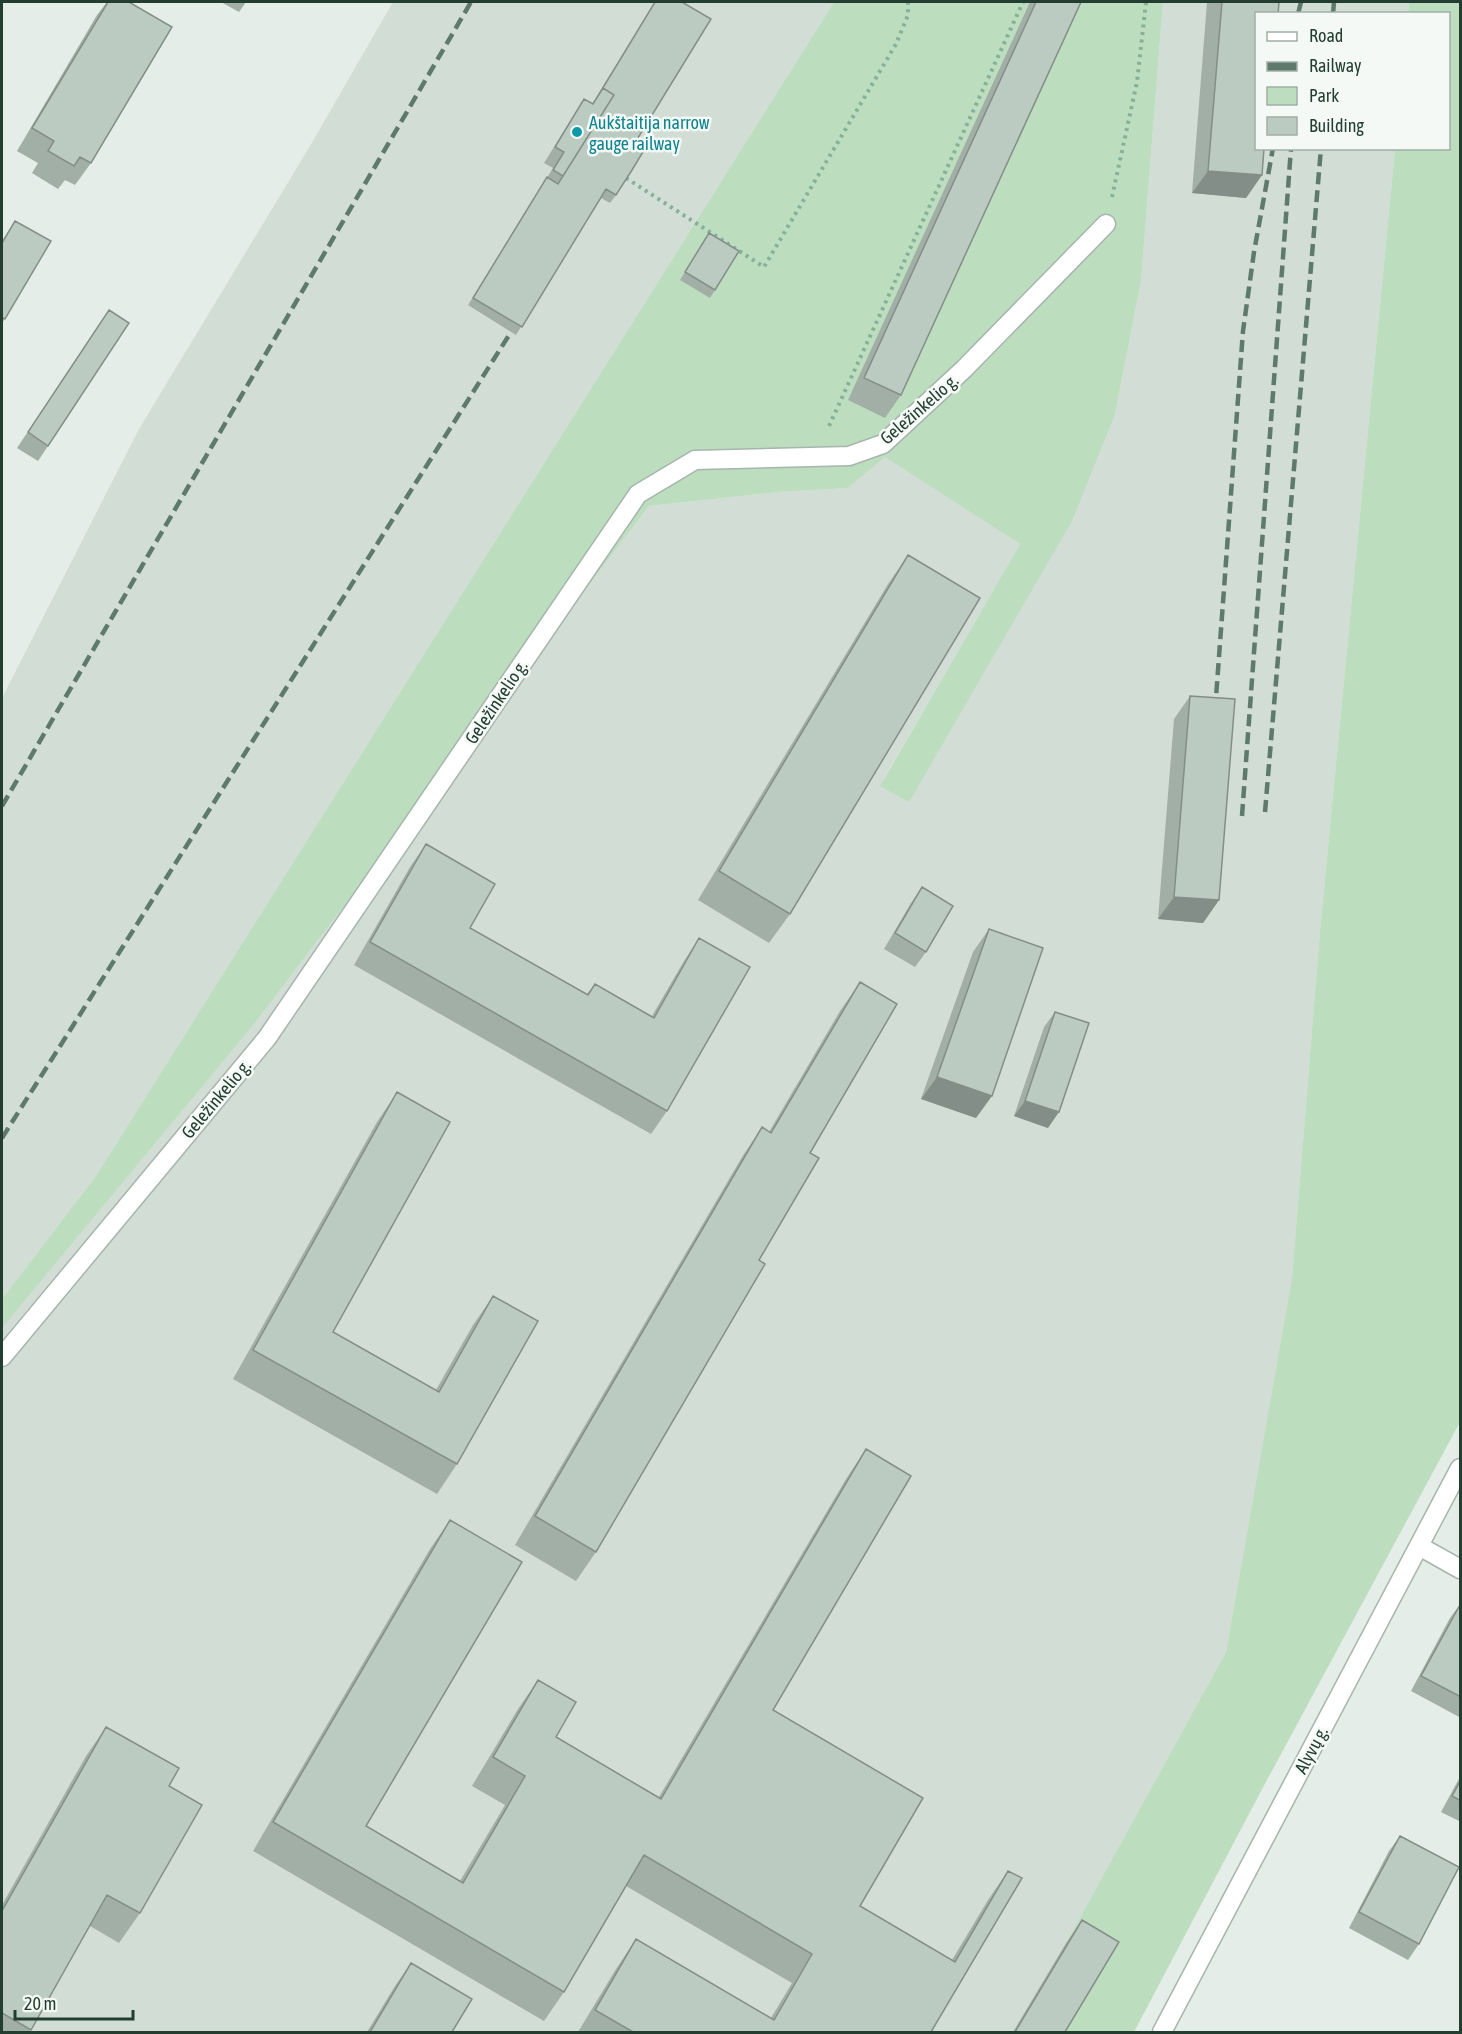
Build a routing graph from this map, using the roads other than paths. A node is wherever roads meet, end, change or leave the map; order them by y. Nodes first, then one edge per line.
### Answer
1 (1106, 224) road end
2 (2, 1357) edge
3 (1461, 1468) edge
4 (1419, 1546) junction
5 (1461, 1569) edge
6 (1162, 2032) edge

1 - 2 street, Geležinkelio g.
3 - 4 street, Alyvų g.
4 - 5 street
4 - 6 street, Alyvų g.

